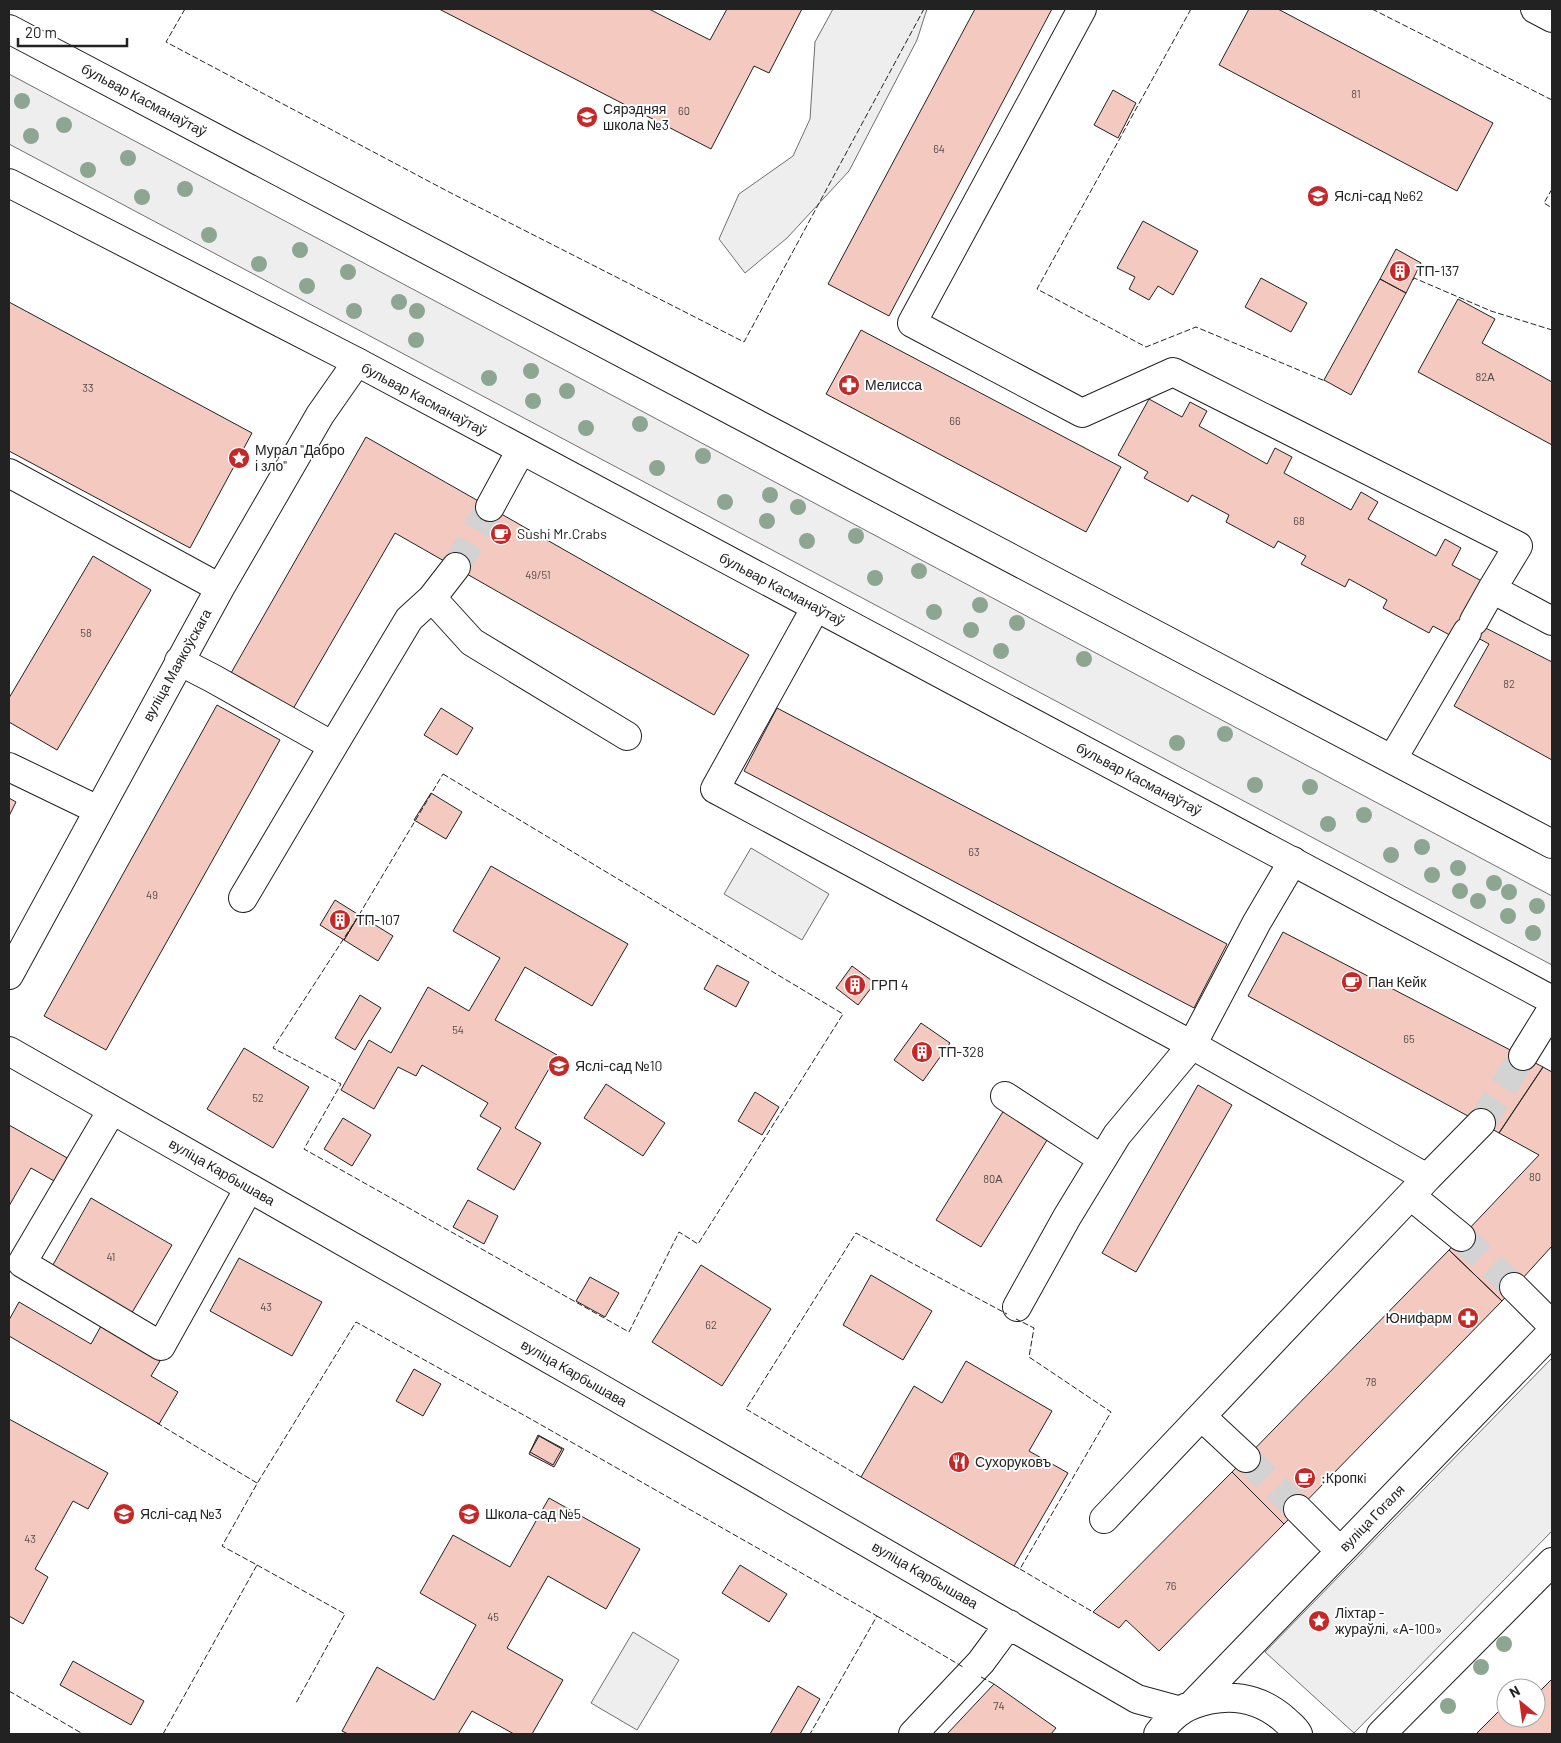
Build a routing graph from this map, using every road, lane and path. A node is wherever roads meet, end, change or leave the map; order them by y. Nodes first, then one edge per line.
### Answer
1 (1082, 9) edge
2 (1535, 9) edge
3 (1552, 18) edge
4 (9, 29) edge
5 (9, 183) edge
6 (357, 362) junction
7 (521, 450) junction
8 (9, 473) edge
9 (490, 507) tunnel mouth
10 (456, 567) tunnel mouth
11 (220, 588) junction
12 (1492, 589) junction
13 (432, 598) junction
14 (816, 607) junction
15 (1552, 622) edge
16 (179, 661) junction
17 (627, 736) dead end
18 (332, 746) junction
19 (1393, 758) junction
20 (9, 767) edge
21 (98, 810) junction
22 (1552, 844) edge
23 (1292, 861) junction
24 (243, 898) dead end
25 (9, 975) edge
26 (1552, 1000) edge
27 (1552, 1009) edge
28 (1192, 1044) junction
29 (9, 1051) edge
30 (1523, 1056) tunnel mouth
31 (1005, 1096) dead end
32 (112, 1110) junction
33 (1481, 1123) tunnel mouth
34 (1102, 1159) junction
35 (1419, 1187) junction
36 (250, 1188) junction
37 (1461, 1237) tunnel mouth
38 (1514, 1287) tunnel mouth
39 (1017, 1307) dead end
40 (1552, 1325) edge
41 (1552, 1332) edge
42 (1202, 1417) junction
43 (1246, 1458) tunnel mouth
44 (1298, 1509) tunnel mouth
45 (1104, 1519) dead end
46 (1340, 1551) junction
47 (1552, 1562) edge
48 (1009, 1624) junction
49 (1137, 1698) junction
50 (1186, 1708) junction
51 (912, 1734) edge
52 (1157, 1734) edge
53 (1298, 1734) edge
54 (1381, 1734) edge

1 - 12 main road
2 - 3 main road
4 - 19 main road, бульвар Касманаўтаў
5 - 6 main road, бульвар Касманаўтаў
6 - 7 main road, бульвар Касманаўтаў
6 - 11 main road, вуліца Маякоўскага
7 - 9 main road
7 - 14 main road, бульвар Касманаўтаў
8 - 11 main road
10 - 13 main road
11 - 16 main road, вуліца Маякоўскага
12 - 15 main road
12 - 19 main road
13 - 17 main road
13 - 18 main road
14 - 23 main road, бульвар Касманаўтаў
14 - 28 main road
16 - 18 main road
16 - 21 main road, вуліца Маякоўскага
18 - 24 main road
19 - 22 main road, бульвар Касманаўтаў
20 - 21 main road
21 - 25 main road, вуліца Маякоўскага
23 - 26 main road, бульвар Касманаўтаў
23 - 28 main road
27 - 30 main road
28 - 34 main road
28 - 35 main road
29 - 32 main road, вуліца Карбышава
31 - 34 main road
32 - 36 main road, вуліца Карбышава
32 - 36 main road
33 - 35 main road
34 - 39 main road
35 - 37 main road
35 - 42 main road
36 - 48 main road, вуліца Карбышава
38 - 40 main road
41 - 46 main road, вуліца Гогаля
42 - 43 main road
42 - 45 main road
44 - 46 main road
46 - 50 main road, вуліца Гогаля
47 - 54 main road
48 - 49 main road, вуліца Карбышава
48 - 51 main road
49 - 50 main road, вуліца Карбышава
49 - 52 main road
50 - 52 main road, вуліца Гогаля
50 - 53 main road

